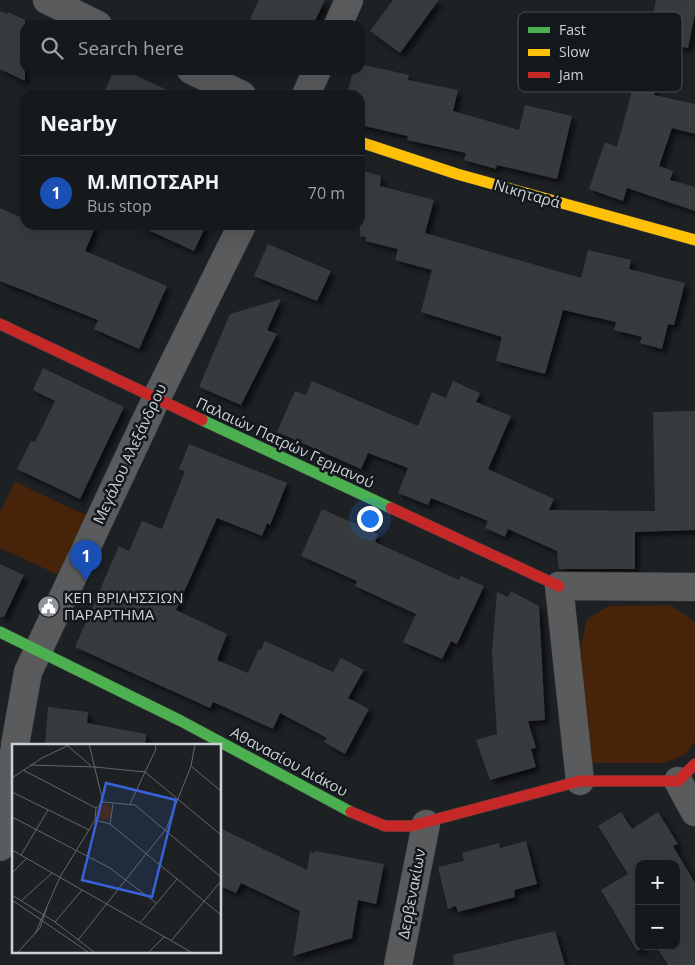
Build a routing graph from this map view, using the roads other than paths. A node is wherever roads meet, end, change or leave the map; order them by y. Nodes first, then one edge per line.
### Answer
1 (47, 0) edge
2 (349, 0) edge
3 (88, 20) edge
4 (340, 20) edge
5 (201, 75) edge
6 (316, 75) edge
7 (232, 90) edge
8 (308, 90) edge
9 (365, 144) edge
10 (240, 230) edge
11 (695, 240) edge
12 (0, 324) edge
13 (156, 399) junction
14 (559, 586) junction
15 (695, 587) edge
16 (0, 632) edge
17 (39, 650) junction
18 (15, 744) edge
19 (12, 766) edge
20 (687, 772) edge
21 (580, 780) junction
22 (695, 812) edge
23 (426, 824) junction
24 (0, 847) edge
25 (398, 965) edge

1 - 3 street
2 - 4 street
5 - 7 street
6 - 8 street
9 - 11 street, Νικηταρά
10 - 13 street, Μεγάλου Αλεξάνδρου
12 - 13 street, Παλαιών Πατρών Γερμανού
13 - 14 street, Παλαιών Πατρών Γερμανού
13 - 17 street, Μεγάλου Αλεξάνδρου
14 - 15 street
14 - 21 street
16 - 17 street, Αθανασίου Διάκου
17 - 18 street, Μεγάλου Αλεξάνδρου
17 - 23 street, Αθανασίου Διάκου
19 - 24 street
20 - 21 street, Αθανασίου Διάκου
20 - 22 street
21 - 23 street, Αθανασίου Διάκου
23 - 25 street, Δερβενακίων

